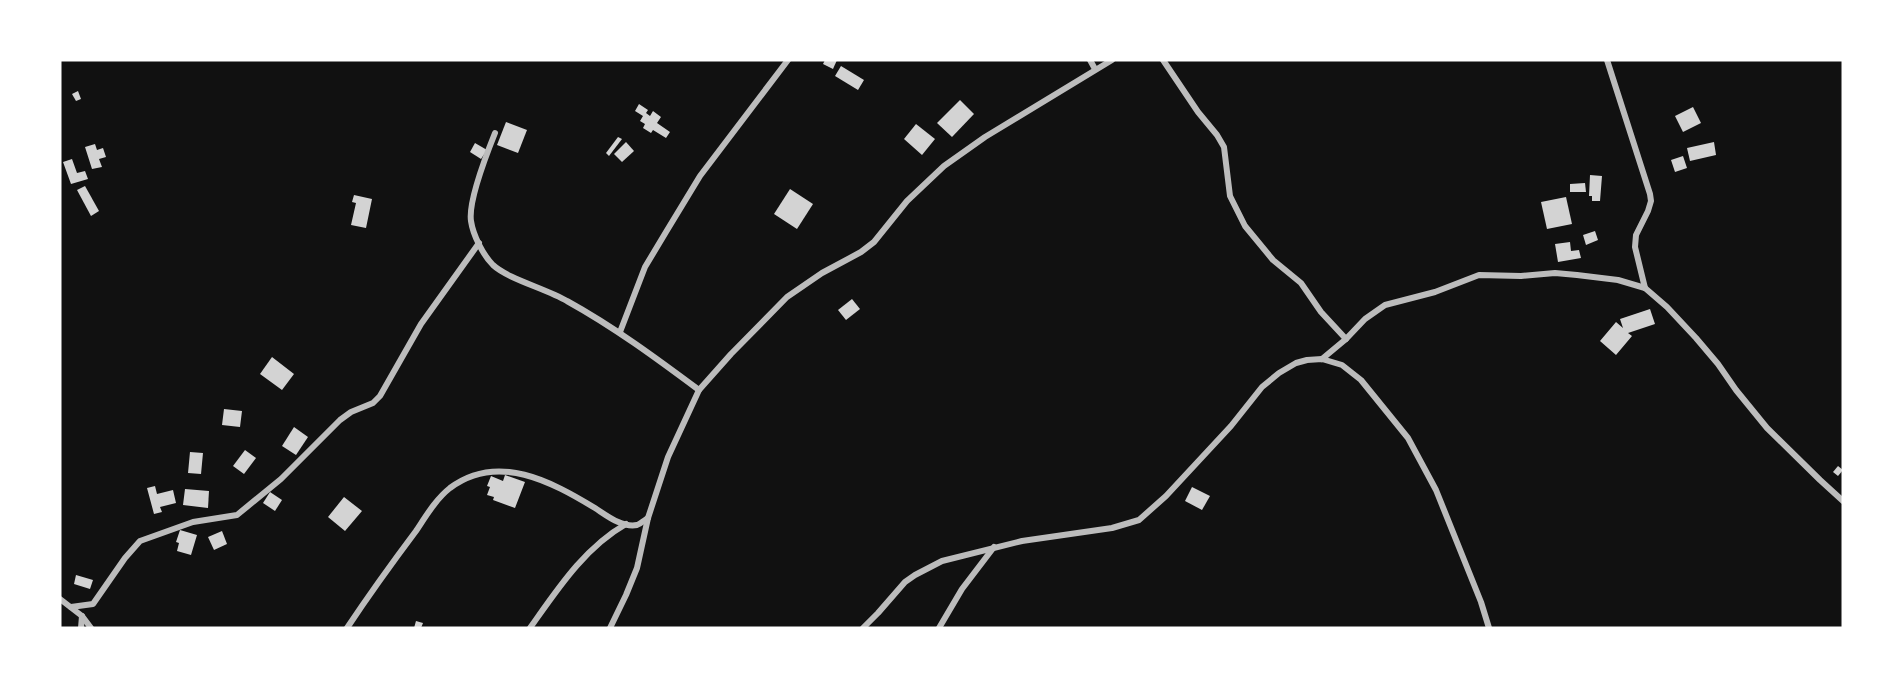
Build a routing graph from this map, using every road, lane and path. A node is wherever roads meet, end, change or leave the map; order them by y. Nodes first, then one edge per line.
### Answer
1 (788, 60) edge
2 (1090, 60) edge
3 (1112, 60) edge
4 (1163, 60) edge
5 (1607, 60) edge
6 (1095, 69) junction
7 (495, 134) dead end
8 (479, 243) junction
9 (1645, 288) junction
10 (620, 332) junction
11 (1346, 339) junction
12 (1322, 358) junction
13 (699, 390) junction
14 (1843, 501) edge
15 (648, 518) junction
16 (626, 524) junction
17 (994, 547) junction
18 (60, 599) edge
19 (71, 607) junction
20 (82, 616) junction
21 (81, 628) edge
22 (91, 628) edge
23 (347, 628) edge
24 (530, 628) edge
25 (610, 628) edge
26 (863, 628) edge
27 (939, 628) edge
28 (1489, 628) edge

1 - 10 street
2 - 6 street
3 - 6 street
4 - 11 street
5 - 9 street
6 - 13 street
7 - 8 street
8 - 10 street
8 - 19 street
9 - 11 street
9 - 14 street
10 - 13 street
11 - 12 street
12 - 17 street
12 - 28 street
13 - 15 street
15 - 16 street
15 - 25 street
16 - 23 street
16 - 24 street
17 - 26 street
17 - 27 street
18 - 19 street
19 - 20 street
20 - 21 street
20 - 22 street

